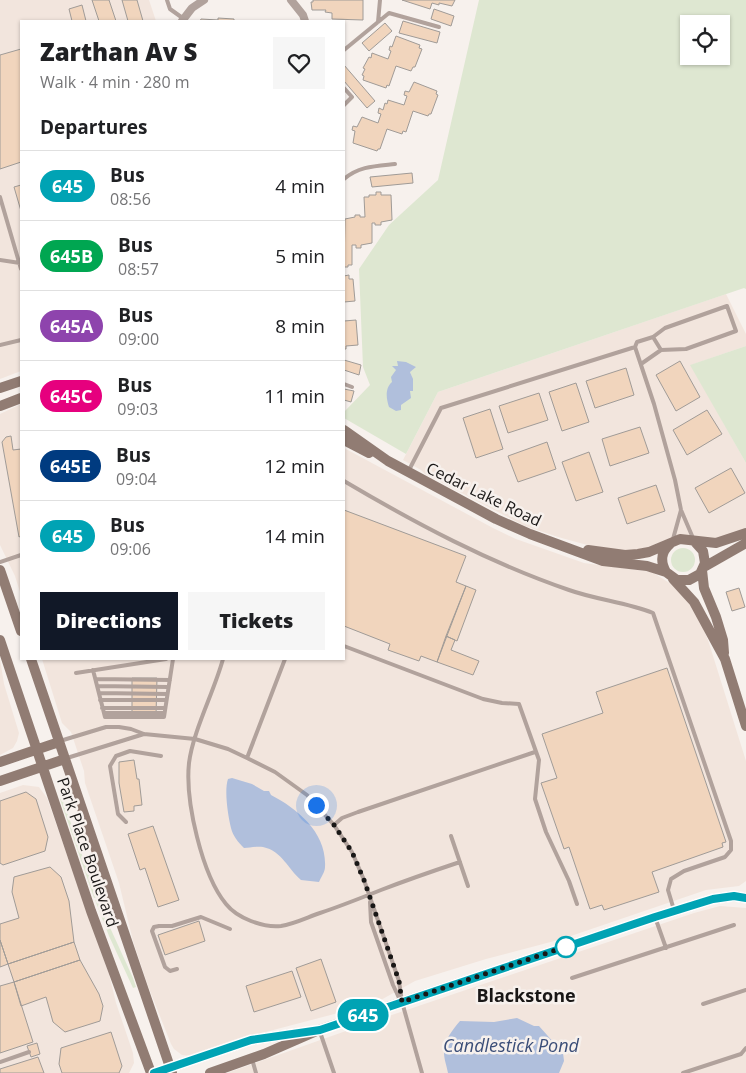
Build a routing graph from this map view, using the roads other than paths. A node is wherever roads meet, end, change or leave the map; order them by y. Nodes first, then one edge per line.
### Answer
1 (167, 0) edge
2 (204, 0) edge
3 (291, 0) edge
4 (380, 0) edge
5 (183, 20) edge
6 (304, 20) edge
7 (378, 22) junction
8 (439, 27) dead end
9 (345, 49) edge
10 (345, 89) edge
11 (345, 104) edge
12 (395, 164) dead end
13 (345, 178) edge
14 (0, 197) edge
15 (0, 260) edge
16 (20, 263) joint
17 (653, 336) junction
18 (20, 340) edge
19 (0, 345) edge
20 (634, 347) junction
21 (661, 350) junction
22 (640, 364) junction
23 (20, 381) edge
24 (345, 384) edge
25 (352, 387) dead end
26 (0, 388) edge
27 (20, 398) edge
28 (0, 406) edge
29 (345, 431) edge
30 (345, 440) edge
31 (388, 461) junction
32 (408, 472) junction
33 (345, 482) edge
34 (681, 510) junction
35 (746, 533) edge
36 (673, 542) junction
37 (694, 542) junction
38 (746, 543) edge
39 (570, 548) junction
40 (20, 555) edge
41 (0, 562) edge
42 (703, 568) junction
43 (0, 570) edge
44 (669, 575) junction
45 (20, 628) edge
46 (0, 640) edge
47 (345, 646) edge
48 (725, 659) junction
49 (31, 660) edge
50 (159, 660) edge
51 (173, 660) edge
52 (223, 660) edge
53 (286, 660) edge
54 (93, 670) junction
55 (76, 673) dead end
56 (96, 679) junction
57 (170, 680) junction
58 (97, 686) junction
59 (168, 687) junction
60 (99, 693) junction
61 (168, 694) junction
62 (100, 700) junction
63 (166, 700) junction
64 (102, 708) junction
65 (165, 710) junction
66 (746, 726) edge
67 (144, 734) junction
68 (195, 739) junction
69 (59, 742) junction
70 (36, 750) junction
71 (535, 752) junction
72 (160, 756) dead end
73 (247, 758) junction
74 (65, 759) junction
75 (0, 762) edge
76 (42, 767) junction
77 (0, 782) edge
78 (126, 822) dead end
79 (334, 825) junction
80 (451, 836) dead end
81 (460, 862) junction
82 (468, 886) dead end
83 (370, 895) junction
84 (746, 898) edge
85 (577, 904) dead end
86 (674, 910) junction
87 (655, 917) junction
88 (734, 926) dead end
89 (230, 929) dead end
90 (666, 948) junction
91 (177, 969) dead end
92 (572, 978) dead end
93 (746, 990) edge
94 (402, 1002) junction
95 (702, 1004) dead end
96 (320, 1030) junction
97 (746, 1048) edge
98 (29, 1052) dead end
99 (252, 1059) junction
100 (0, 1062) edge
101 (171, 1070) edge
102 (152, 1073) edge
103 (210, 1073) edge
104 (256, 1073) edge
105 (334, 1073) edge
106 (422, 1073) edge
107 (683, 1073) edge

1 - 5 lane
2 - 5 street
3 - 6 street
4 - 7 lane
7 - 8 lane
7 - 9 lane
10 - 11 lane
12 - 13 lane
14 - 16 lane
15 - 16 lane
17 - 20 lane
17 - 21 lane
17 - 21 lane
18 - 19 lane
20 - 22 lane
20 - 32 lane
21 - 22 lane
22 - 34 lane
23 - 26 street
24 - 25 lane
27 - 28 street
29 - 31 street, Cedar Lake Road
30 - 31 street, Cedar Lake Road
31 - 32 street, Cedar Lake Road
32 - 39 street, Cedar Lake Road
33 - 86 lane
34 - 36 lane
34 - 37 lane
35 - 37 street, Cedar Lake Road
36 - 37 street, Cedar Lake Road
36 - 39 street, Cedar Lake Road
36 - 44 street
37 - 42 street
38 - 42 street, Cedar Lake Road
39 - 44 street, Cedar Lake Road
40 - 41 lane
42 - 44 street, Cedar Lake Road
42 - 48 street
43 - 45 street
44 - 48 street
46 - 70 street, Park Place Boulevard
47 - 71 lane
48 - 66 street
49 - 69 street, Park Place Boulevard
50 - 54 lane
51 - 57 lane
52 - 68 lane
53 - 73 lane
54 - 55 lane
54 - 56 lane
56 - 57 lane
56 - 58 lane
57 - 59 lane
58 - 59 lane
58 - 60 lane
59 - 61 lane
60 - 61 lane
60 - 62 lane
61 - 63 lane
62 - 63 lane
62 - 64 lane
63 - 65 lane
64 - 65 lane
64 - 65 lane
67 - 68 lane
67 - 69 lane
67 - 74 lane
68 - 73 lane
68 - 83 lane
69 - 70 street
69 - 74 street, Park Place Boulevard
70 - 75 street
70 - 76 street, Park Place Boulevard
71 - 79 lane
71 - 85 lane
72 - 78 lane
73 - 79 lane
74 - 76 street
74 - 101 street, Park Place Boulevard
76 - 77 street
76 - 102 street, Park Place Boulevard
79 - 83 lane
80 - 81 lane
81 - 82 lane
81 - 83 lane
83 - 94 lane
83 - 94 lane
84 - 86 street
86 - 87 street
87 - 90 lane
87 - 94 street
88 - 90 lane
89 - 91 lane
90 - 92 lane
93 - 95 lane
94 - 96 street
94 - 106 lane
96 - 99 street
96 - 101 street
96 - 105 lane
97 - 107 lane
98 - 100 lane
99 - 103 street
99 - 104 lane
101 - 102 street

